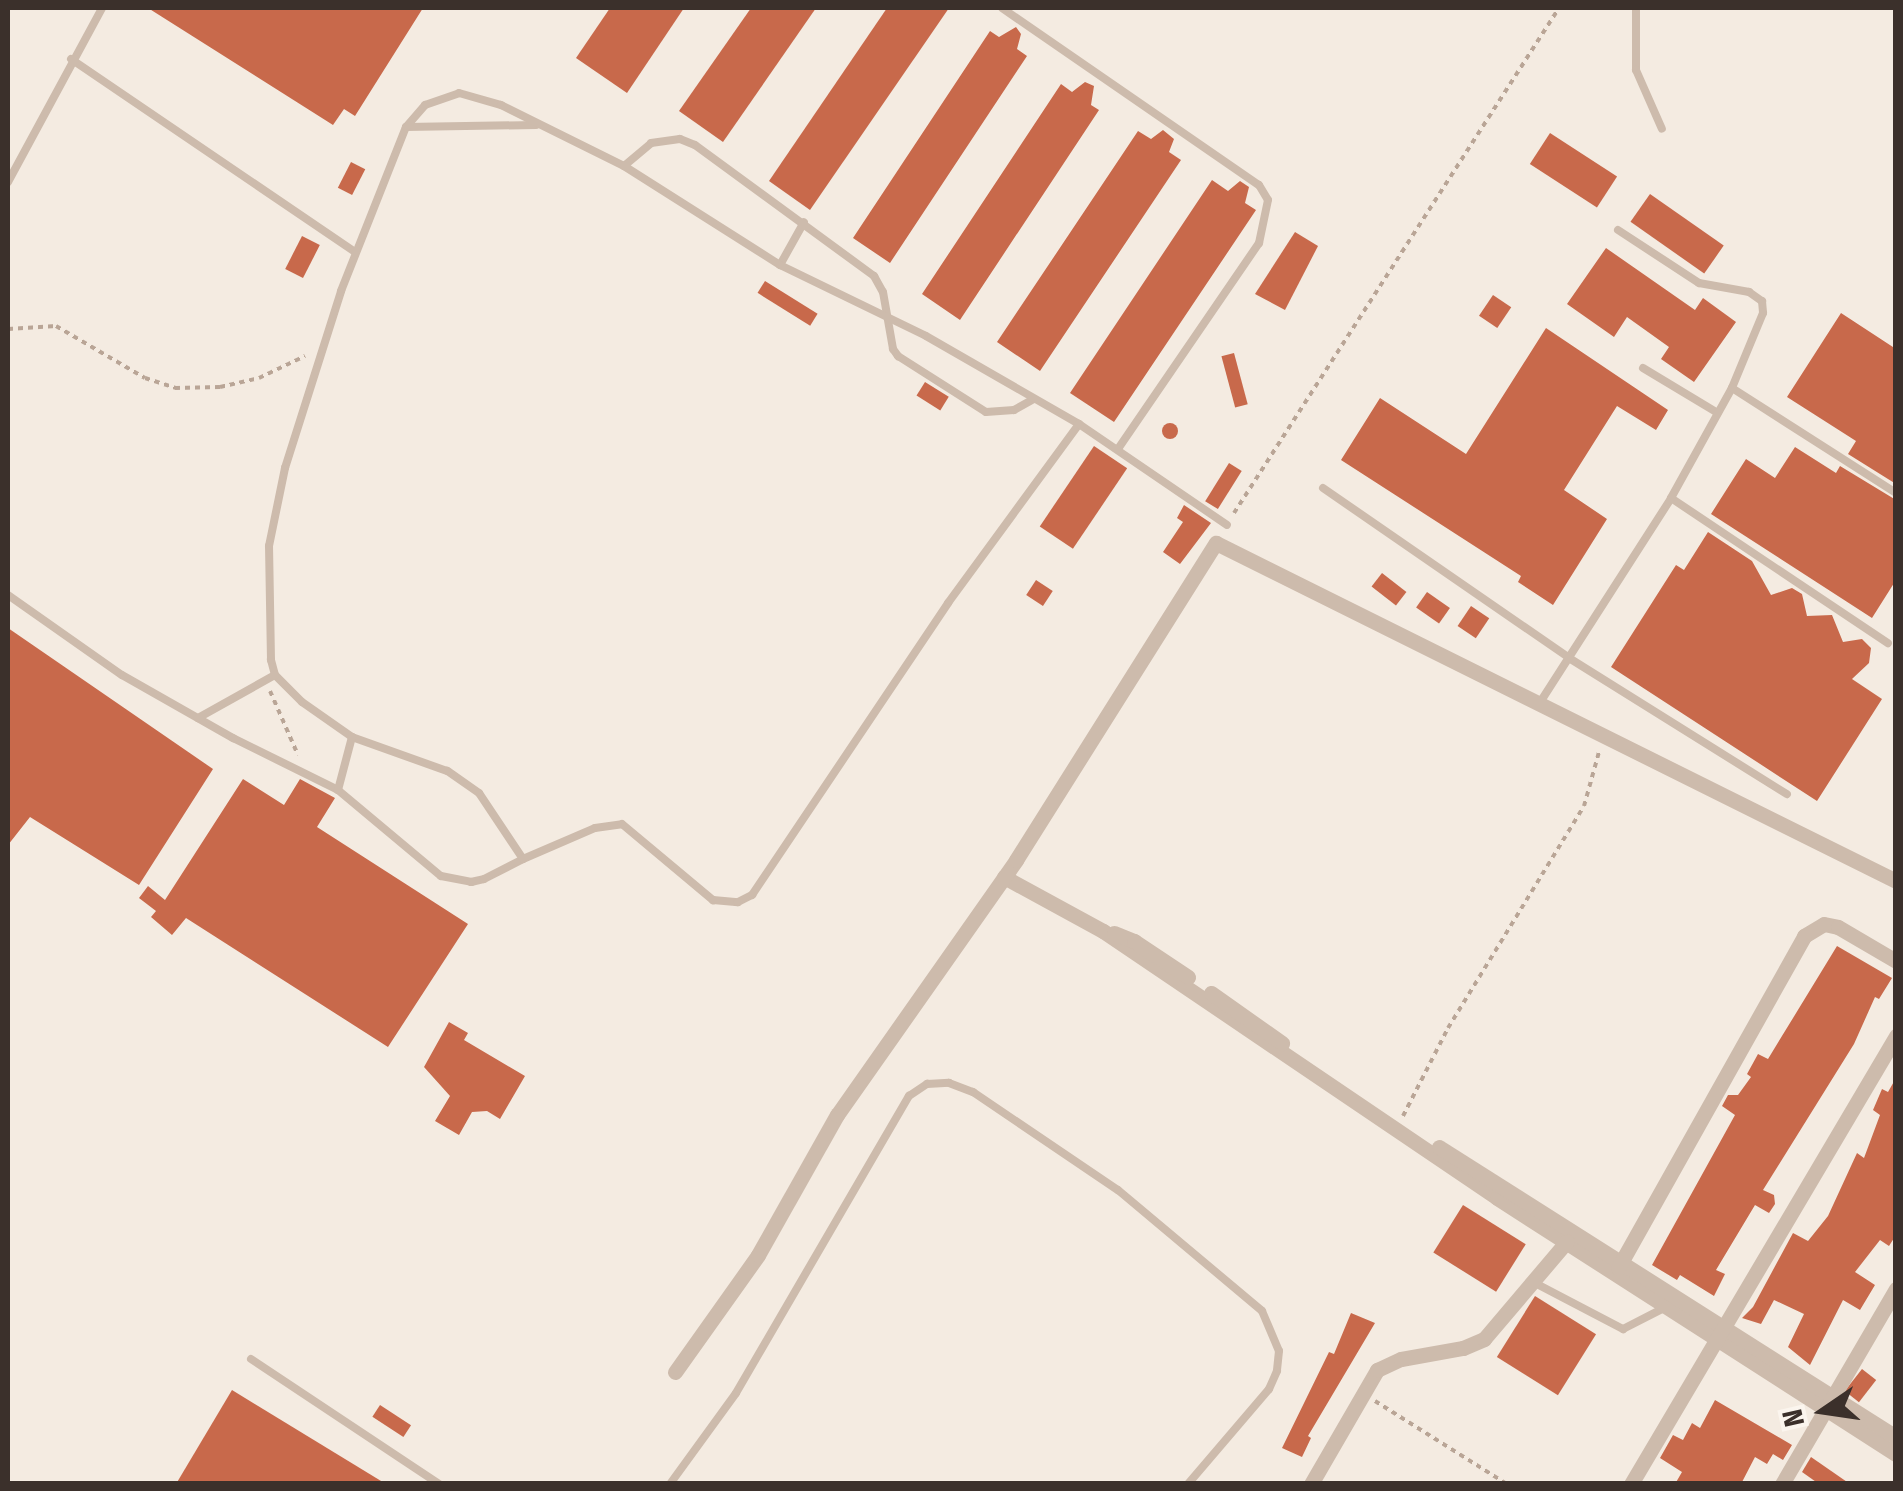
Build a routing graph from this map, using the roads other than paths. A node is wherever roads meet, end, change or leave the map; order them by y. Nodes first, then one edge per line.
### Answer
1 (102, 8) edge
2 (1002, 8) edge
3 (1636, 8) edge
4 (72, 59) junction
5 (541, 124) junction
6 (406, 127) junction
7 (1662, 129) dead end
8 (624, 166) junction
9 (8, 182) edge
10 (804, 222) junction
11 (1618, 230) dead end
12 (355, 252) junction
13 (780, 265) junction
14 (888, 317) junction
15 (1643, 368) dead end
16 (1732, 388) junction
17 (1032, 400) junction
18 (1718, 413) junction
19 (1079, 424) junction
20 (1118, 450) junction
21 (1323, 488) dead end
22 (1896, 494) edge
23 (1671, 498) junction
24 (1227, 525) road end
25 (8, 595) edge
26 (1888, 642) dead end
27 (1569, 658) junction
28 (275, 675) junction
29 (1537, 706) junction
30 (198, 718) junction
31 (352, 737) junction
32 (338, 790) junction
33 (1787, 794) dead end
34 (523, 859) junction
35 (1004, 877) junction
36 (1896, 881) edge
37 (1896, 962) edge
38 (1896, 1036) edge
39 (1500, 1193) junction
40 (1566, 1241) junction
41 (1618, 1267) junction
42 (1533, 1282) junction
43 (1896, 1290) edge
44 (1667, 1306) junction
45 (1721, 1332) junction
46 (251, 1360) dead end
47 (675, 1372) dead end
48 (1830, 1404) junction
49 (1896, 1437) edge
50 (1896, 1454) edge
51 (440, 1484) edge
52 (670, 1484) edge
53 (1188, 1484) edge
54 (1311, 1484) edge
55 (1631, 1484) edge
56 (1782, 1484) edge

1 - 4 lane
2 - 20 lane
3 - 7 lane
4 - 9 lane
4 - 12 lane
5 - 6 lane
5 - 6 lane
5 - 8 lane
6 - 12 lane
8 - 10 lane
8 - 13 lane
10 - 13 lane
10 - 14 lane
11 - 16 lane
12 - 28 lane
13 - 14 lane
14 - 17 lane
14 - 17 lane
15 - 18 lane
16 - 18 lane
16 - 22 lane
17 - 19 lane
18 - 23 lane
19 - 20 lane
19 - 34 lane
20 - 24 lane
21 - 27 lane
23 - 26 lane
23 - 27 lane
25 - 30 lane
27 - 29 lane
27 - 33 lane
28 - 30 lane
28 - 31 lane
29 - 35 street
29 - 36 street
30 - 32 lane
31 - 32 lane
31 - 34 lane
32 - 34 lane
35 - 39 street
35 - 47 street
37 - 41 street
38 - 45 street
39 - 40 street
39 - 41 street
40 - 41 street
40 - 42 street
41 - 44 street
41 - 45 street
42 - 44 lane
42 - 54 street
43 - 48 street
44 - 45 street
45 - 48 street
45 - 55 street
46 - 51 lane
48 - 49 street
48 - 50 street
48 - 56 street
52 - 53 lane

